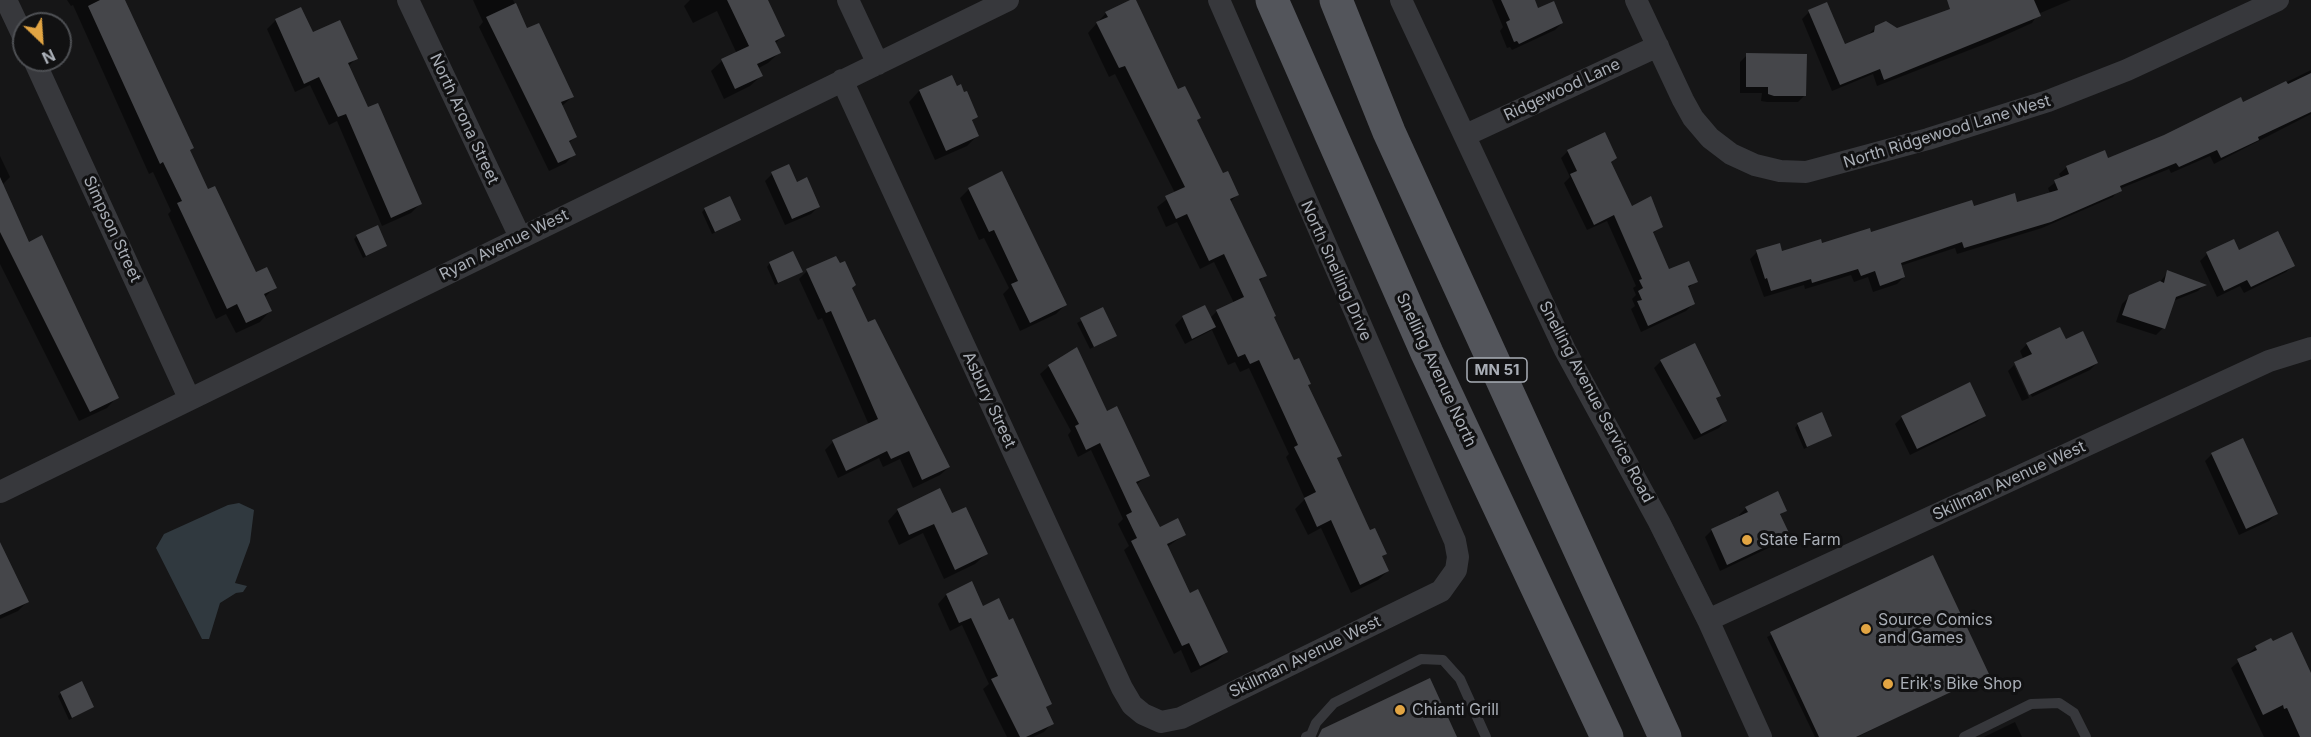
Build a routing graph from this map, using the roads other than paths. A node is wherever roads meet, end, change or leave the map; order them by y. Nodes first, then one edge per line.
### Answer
1 (408, 0) edge
2 (848, 0) edge
3 (1008, 0) edge
4 (1219, 0) edge
5 (1272, 0) edge
6 (1336, 0) edge
7 (1401, 0) edge
8 (1636, 0) edge
9 (2278, 0) edge
10 (1658, 46) junction
11 (878, 64) junction
12 (40, 72) edge
13 (842, 80) junction
14 (1466, 135) junction
15 (520, 237) junction
16 (2311, 348) edge
17 (189, 398) junction
18 (0, 492) edge
19 (1456, 570) joint
20 (1708, 620) junction
21 (1143, 714) joint
22 (1306, 737) edge
23 (1486, 737) edge
24 (1607, 737) edge
25 (1665, 737) edge
26 (1761, 737) edge
27 (1964, 737) edge
28 (2086, 737) edge

1 - 15 street, North Arona Street
2 - 11 street
3 - 11 street, Ryan Avenue West
4 - 19 street, North Snelling Drive
5 - 24 main road, Snelling Avenue North / MN 51
6 - 25 main road, MN 51
7 - 14 street, Snelling Avenue Service Road
8 - 10 street, North Ridgewood Lane West
9 - 10 street, North Ridgewood Lane West
10 - 14 street, Ridgewood Lane
11 - 13 street, Ryan Avenue West
12 - 17 street, Simpson Street
13 - 15 street, Ryan Avenue West
13 - 21 street, Asbury Street
14 - 20 street, Snelling Avenue Service Road
15 - 17 street, Ryan Avenue West
16 - 20 street, Skillman Avenue West
17 - 18 street, Ryan Avenue West
19 - 21 street, Skillman Avenue West
20 - 26 street, Snelling Avenue Service Road
22 - 23 lane
27 - 28 lane

